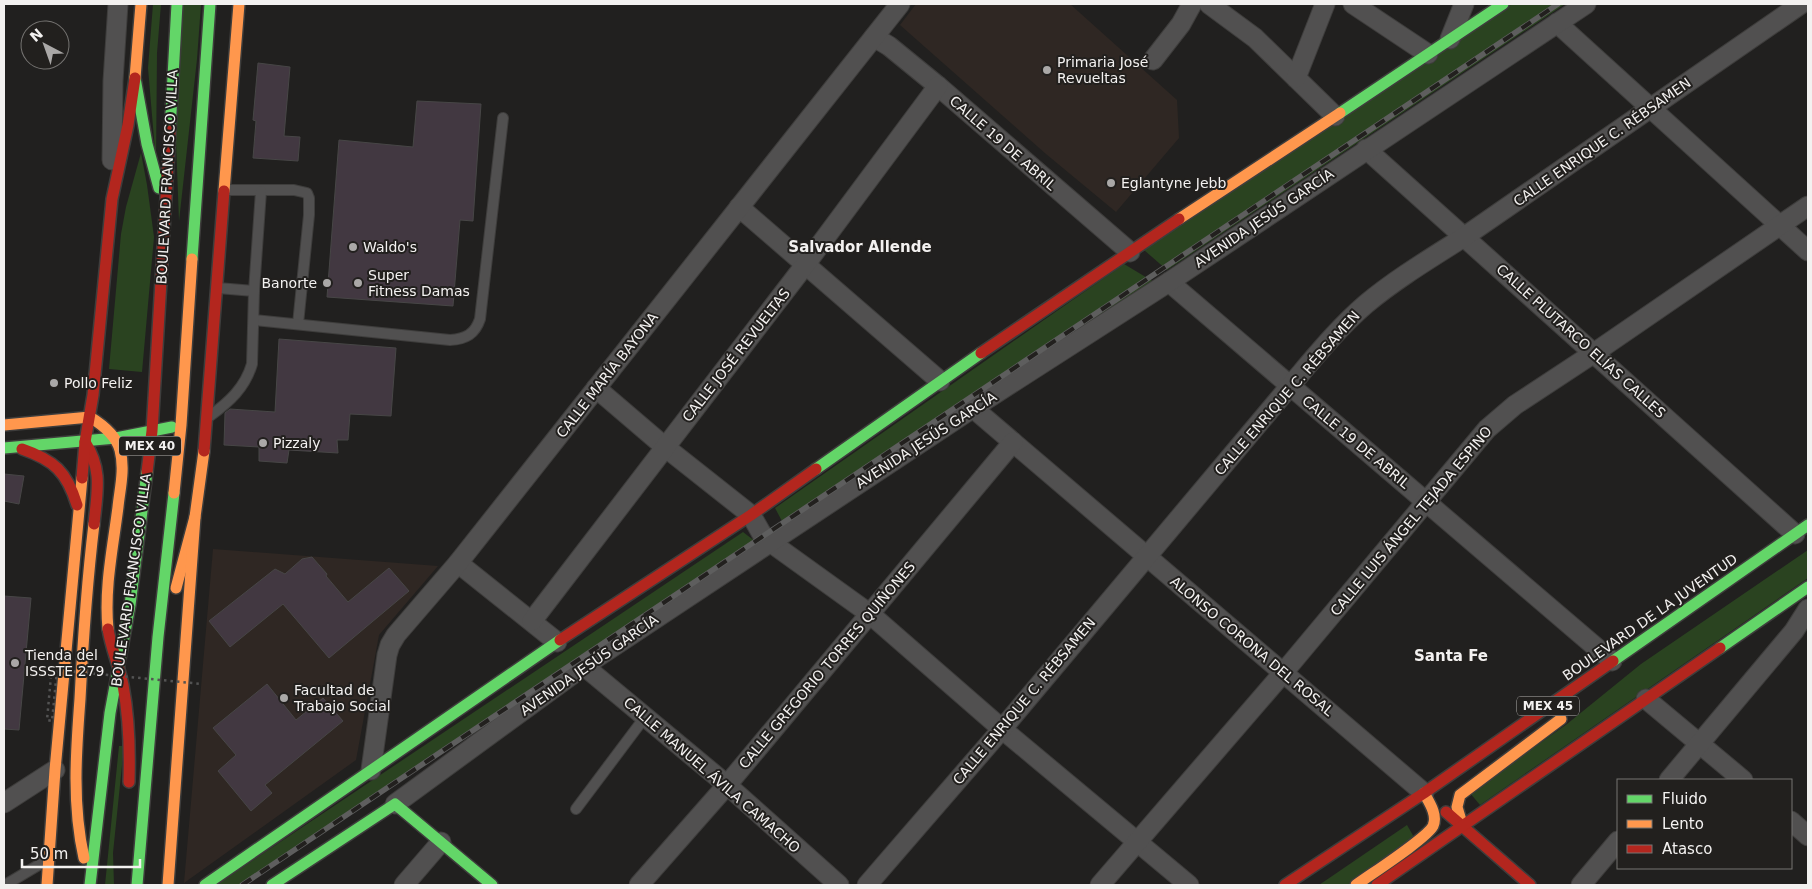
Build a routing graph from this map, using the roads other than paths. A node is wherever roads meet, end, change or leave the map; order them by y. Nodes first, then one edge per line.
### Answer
1 (118, 4) edge
2 (141, 4) edge
3 (177, 4) edge
4 (210, 4) edge
5 (239, 4) edge
6 (900, 4) edge
7 (1192, 4) edge
8 (1209, 4) edge
9 (1325, 4) edge
10 (1353, 4) edge
11 (1464, 4) edge
12 (1502, 4) edge
13 (1586, 4) edge
14 (1801, 4) edge
15 (1557, 23) junction
16 (874, 36) junction
17 (1450, 39) junction
18 (1428, 54) junction
19 (1153, 60) dead end
20 (135, 78) junction
21 (1296, 78) junction
22 (938, 86) junction
23 (1651, 108) junction
24 (1335, 116) junction
25 (502, 118) dead end
26 (1366, 149) junction
27 (225, 190) junction
28 (261, 191) junction
29 (112, 200) junction
30 (165, 205) junction
31 (1808, 206) edge
32 (739, 207) junction
33 (1780, 226) junction
34 (1464, 237) junction
35 (1808, 251) edge
36 (1130, 252) junction
37 (805, 265) junction
38 (1169, 282) junction
39 (218, 288) junction
40 (254, 291) junction
41 (254, 320) junction
42 (298, 324) junction
43 (1594, 354) junction
44 (940, 381) junction
45 (1290, 386) junction
46 (596, 388) junction
47 (973, 408) junction
48 (90, 417) junction
49 (194, 422) junction
50 (4, 425) edge
51 (152, 431) junction
52 (116, 438) junction
53 (85, 442) junction
54 (1013, 442) junction
55 (665, 447) junction
56 (4, 448) edge
57 (17, 448) junction
58 (1426, 501) junction
59 (751, 515) junction
60 (195, 517) junction
61 (80, 520) junction
62 (1801, 529) edge
63 (770, 542) junction
64 (1147, 557) junction
65 (458, 563) junction
66 (1808, 587) edge
67 (1808, 609) edge
68 (870, 614) junction
69 (532, 621) junction
70 (158, 637) junction
71 (557, 642) junction
72 (1607, 665) junction
73 (584, 666) junction
74 (119, 671) junction
75 (1283, 673) junction
76 (1594, 691) dead end
77 (1646, 698) junction
78 (1568, 713) dead end
79 (645, 717) junction
80 (1002, 729) junction
81 (1700, 744) junction
82 (54, 770) junction
83 (370, 770) junction
84 (1670, 779) edge
85 (1742, 779) edge
86 (727, 785) junction
87 (128, 789) dead end
88 (1424, 793) junction
89 (4, 803) edge
90 (395, 804) junction
91 (576, 809) dead end
92 (1792, 822) edge
93 (1463, 827) junction
94 (1808, 836) edge
95 (441, 842) junction
96 (1137, 842) junction
97 (1617, 842) edge
98 (48, 860) junction
99 (90, 882) edge
100 (5, 885) edge
101 (47, 885) edge
102 (137, 885) edge
103 (168, 885) edge
104 (205, 885) edge
105 (272, 885) edge
106 (404, 885) edge
107 (492, 885) edge
108 (640, 885) edge
109 (839, 885) edge
110 (867, 885) edge
111 (1100, 885) edge
112 (1188, 885) edge
113 (1285, 885) edge
114 (1356, 885) edge
115 (1377, 885) edge
116 (1530, 885) edge
117 (1581, 885) edge

1 - 29 street
2 - 20 main road
3 - 30 main road, BOULEVARD FRANCISCO VILLA / MEX 40
4 - 49 main road, MEX 40
5 - 27 main road
6 - 16 street, CALLE MARÍA BAYONA
7 - 19 street
8 - 21 street
9 - 21 street
10 - 18 street
11 - 17 street
12 - 17 main road
13 - 15 street, AVENIDA JESÚS GARCÍA
14 - 23 street, CALLE ENRIQUE C. RÉBSAMEN
15 - 23 street
15 - 26 street, AVENIDA JESÚS GARCÍA
16 - 22 street, CALLE 19 DE ABRIL
16 - 32 street, CALLE MARÍA BAYONA
17 - 18 main road
18 - 24 main road
20 - 29 main road
20 - 30 main road
21 - 24 street
22 - 36 street, CALLE 19 DE ABRIL
22 - 37 street, CALLE JOSÉ REVUELTAS
23 - 33 street
23 - 34 street, CALLE ENRIQUE C. RÉBSAMEN
24 - 36 main road
25 - 42 lane
26 - 34 street, CALLE PLUTARCO ELÍAS CALLES
26 - 38 street, AVENIDA JESÚS GARCÍA
27 - 28 lane
27 - 39 main road
28 - 40 lane
28 - 42 lane
29 - 48 main road
30 - 51 main road, BOULEVARD FRANCISCO VILLA / MEX 40
31 - 33 street, CALLE LUIS ÁNGEL TEJADA ESPINO
32 - 37 street
32 - 46 street, CALLE MARÍA BAYONA
33 - 35 street
33 - 43 street, CALLE LUIS ÁNGEL TEJADA ESPINO
34 - 43 street, CALLE PLUTARCO ELÍAS CALLES
34 - 45 street, CALLE ENRIQUE C. RÉBSAMEN
36 - 44 main road
37 - 44 street
37 - 55 street, CALLE JOSÉ REVUELTAS
38 - 45 street, CALLE 19 DE ABRIL
38 - 47 street, AVENIDA JESÚS GARCÍA
39 - 40 lane
39 - 49 main road
40 - 41 lane
41 - 42 lane
41 - 49 lane
43 - 58 street, CALLE LUIS ÁNGEL TEJADA ESPINO
43 - 62 street, CALLE PLUTARCO ELÍAS CALLES
44 - 59 main road
45 - 58 street, CALLE 19 DE ABRIL
45 - 64 street, CALLE ENRIQUE C. RÉBSAMEN
46 - 55 street
46 - 65 street, CALLE MARÍA BAYONA
47 - 54 street, ALONSO CORONA DEL ROSAL
47 - 63 street, AVENIDA JESÚS GARCÍA
48 - 50 main road
48 - 52 main road
48 - 53 main road
49 - 51 main road
49 - 60 main road
49 - 70 main road, MEX 40
51 - 52 main road
51 - 74 main road, BOULEVARD FRANCISCO VILLA / MEX 40
52 - 53 main road
52 - 74 main road
53 - 57 main road
53 - 61 main road
53 - 99 main road
54 - 64 street, ALONSO CORONA DEL ROSAL
54 - 68 street, CALLE GREGORIO TORRES QUIÑONES
55 - 59 street
55 - 69 street, CALLE JOSÉ REVUELTAS
56 - 57 main road
57 - 61 main road
58 - 72 street, CALLE 19 DE ABRIL
58 - 75 street, CALLE LUIS ÁNGEL TEJADA ESPINO
59 - 63 street
59 - 71 main road
60 - 70 main road
60 - 103 main road
61 - 82 main road
62 - 72 main road, BOULEVARD DE LA JUVENTUD / MEX 45
63 - 68 street
63 - 73 street, AVENIDA JESÚS GARCÍA
64 - 75 street, ALONSO CORONA DEL ROSAL
64 - 80 street, CALLE ENRIQUE C. RÉBSAMEN
65 - 69 street
65 - 83 street, CALLE MARÍA BAYONA
66 - 77 main road
67 - 81 street
68 - 80 street
68 - 86 street, CALLE GREGORIO TORRES QUIÑONES
69 - 71 street
70 - 102 main road, MEX 40
71 - 83 main road
72 - 76 main road
72 - 88 main road, BOULEVARD DE LA JUVENTUD / MEX 45
73 - 79 street, CALLE MANUEL ÁVILA CAMACHO
73 - 90 street, AVENIDA JESÚS GARCÍA
74 - 87 main road
74 - 99 main road, BOULEVARD FRANCISCO VILLA / MEX 40
75 - 88 street, ALONSO CORONA DEL ROSAL
75 - 96 street, CALLE LUIS ÁNGEL TEJADA ESPINO
77 - 81 street
77 - 93 main road
78 - 93 main road
79 - 86 street, CALLE MANUEL ÁVILA CAMACHO
79 - 91 lane
80 - 96 street
80 - 110 street, CALLE ENRIQUE C. RÉBSAMEN
81 - 84 street
81 - 85 street
82 - 89 street
82 - 98 main road
83 - 104 main road
86 - 108 street, CALLE GREGORIO TORRES QUIÑONES
86 - 109 street, CALLE MANUEL ÁVILA CAMACHO
88 - 93 main road, ALONSO CORONA DEL ROSAL
88 - 113 main road, BOULEVARD DE LA JUVENTUD / MEX 45
88 - 114 main road
90 - 95 main road
90 - 105 main road, AVENIDA JESÚS GARCÍA
92 - 94 street
93 - 115 main road
93 - 116 main road, ALONSO CORONA DEL ROSAL
95 - 106 street
95 - 107 main road
96 - 111 street, CALLE LUIS ÁNGEL TEJADA ESPINO
96 - 112 street
97 - 117 street
98 - 100 lane
98 - 101 main road

